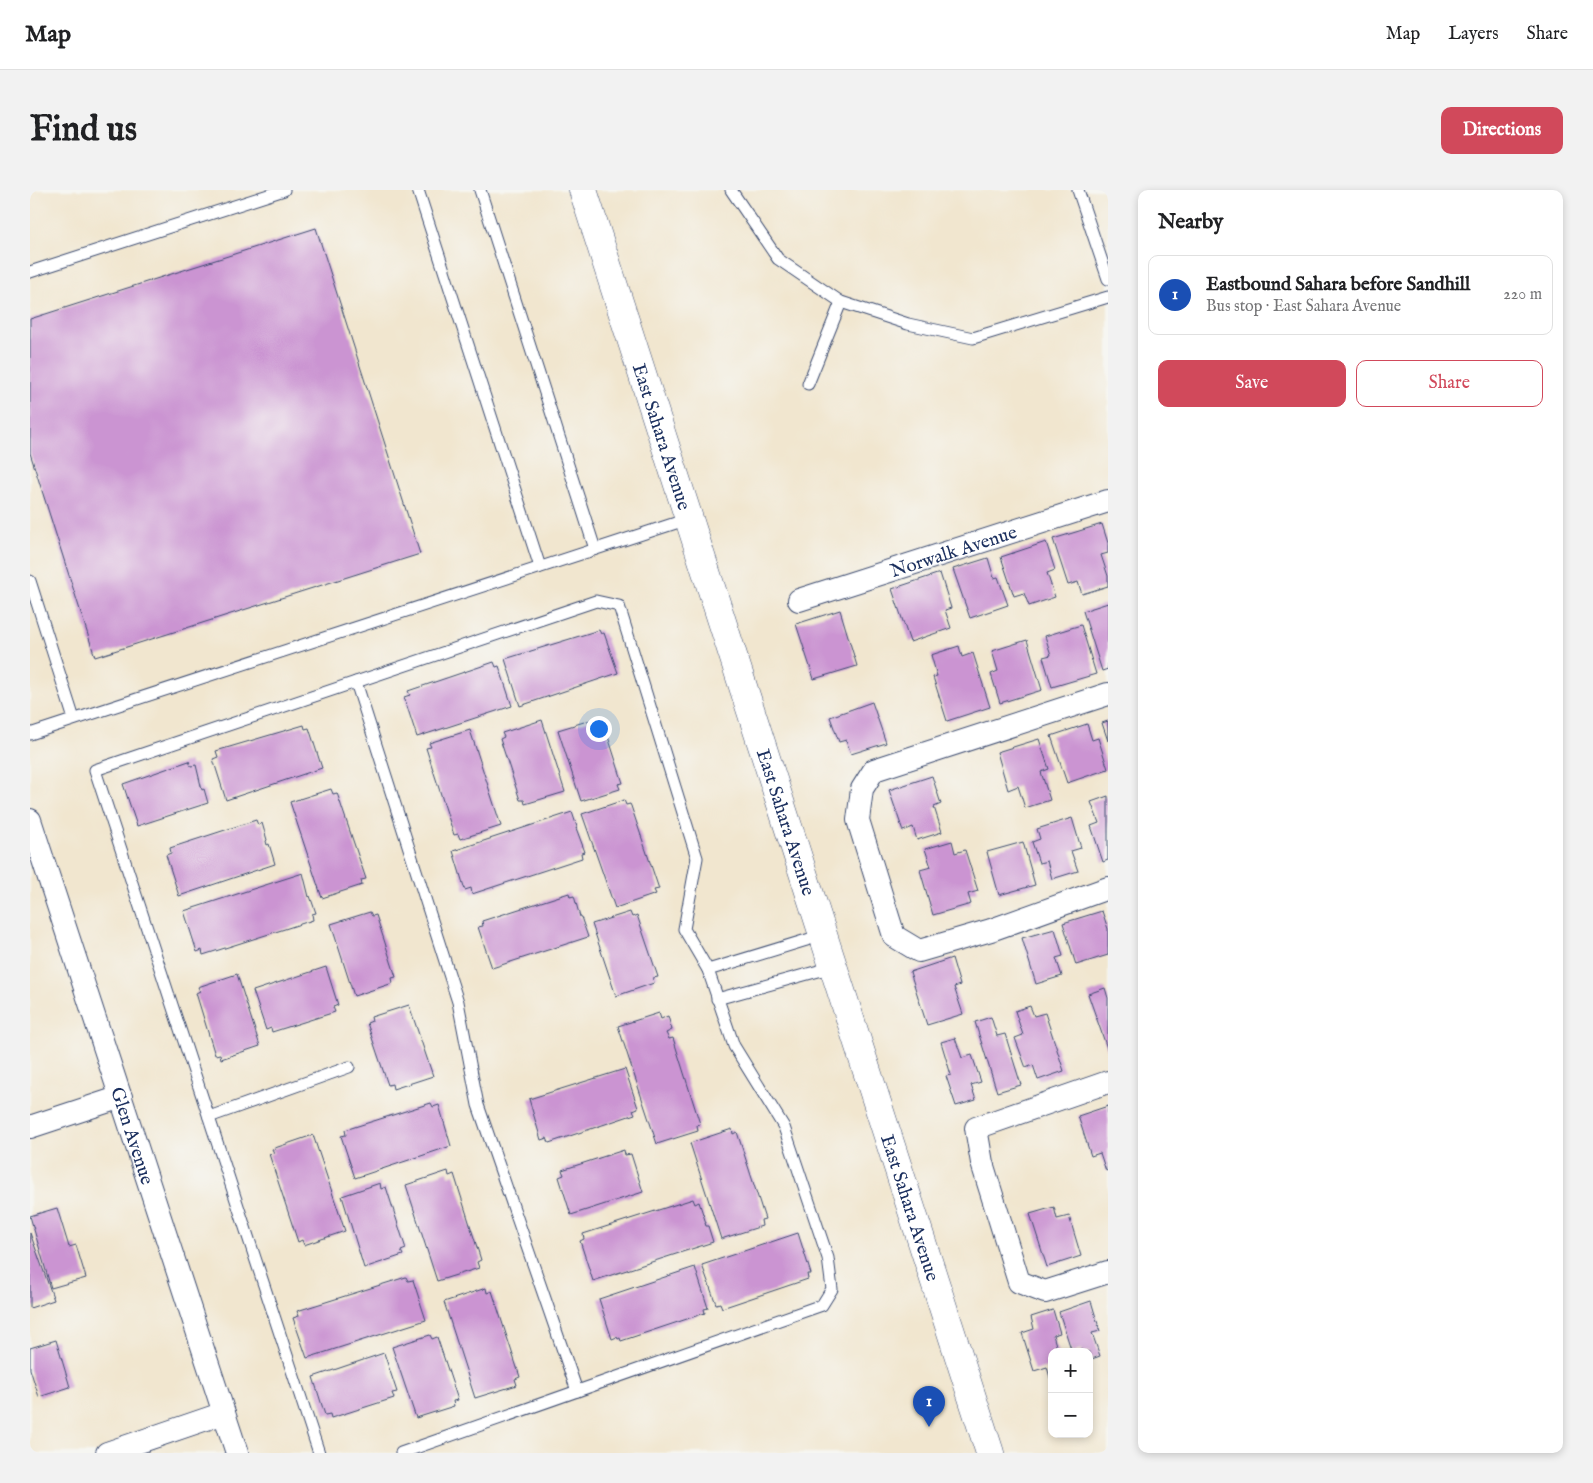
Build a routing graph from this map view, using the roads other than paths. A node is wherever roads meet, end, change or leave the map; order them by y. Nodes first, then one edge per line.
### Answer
1 (284, 190) edge
2 (418, 190) edge
3 (480, 190) edge
4 (582, 190) edge
5 (732, 190) edge
6 (1078, 190) edge
7 (30, 272) edge
8 (1108, 279) edge
9 (1108, 298) edge
10 (841, 302) junction
11 (808, 384) dead end
12 (1108, 501) edge
13 (688, 519) junction
14 (595, 549) junction
15 (540, 567) junction
16 (30, 581) edge
17 (799, 600) dead end
18 (356, 682) junction
19 (1108, 694) edge
20 (74, 719) junction
21 (30, 734) edge
22 (30, 820) edge
23 (1108, 888) edge
24 (823, 935) junction
25 (833, 966) junction
26 (708, 970) junction
27 (717, 999) junction
28 (349, 1068) dead end
29 (1108, 1082) edge
30 (121, 1098) junction
31 (209, 1118) junction
32 (30, 1127) edge
33 (1108, 1272) edge
34 (577, 1391) junction
35 (224, 1414) junction
36 (107, 1453) edge
37 (237, 1453) edge
38 (319, 1453) edge
39 (401, 1453) edge
40 (990, 1453) edge

1 - 7 lane
2 - 15 lane
3 - 14 lane
4 - 13 main road, East Sahara Avenue
5 - 10 lane
6 - 8 lane
9 - 10 lane
10 - 11 lane
12 - 17 street, Norwalk Avenue
13 - 14 lane
13 - 24 main road, East Sahara Avenue
14 - 15 lane
15 - 20 lane
16 - 20 lane
18 - 26 lane
18 - 31 lane
18 - 34 lane
19 - 23 street
20 - 21 lane
22 - 30 street, Glen Avenue
24 - 25 main road, East Sahara Avenue
24 - 26 lane
25 - 27 lane
25 - 40 main road, East Sahara Avenue
26 - 27 lane
27 - 34 lane
28 - 31 lane
29 - 33 street
30 - 32 street
30 - 35 street, Glen Avenue
31 - 38 lane
34 - 39 lane
35 - 36 street
35 - 37 street, Glen Avenue

